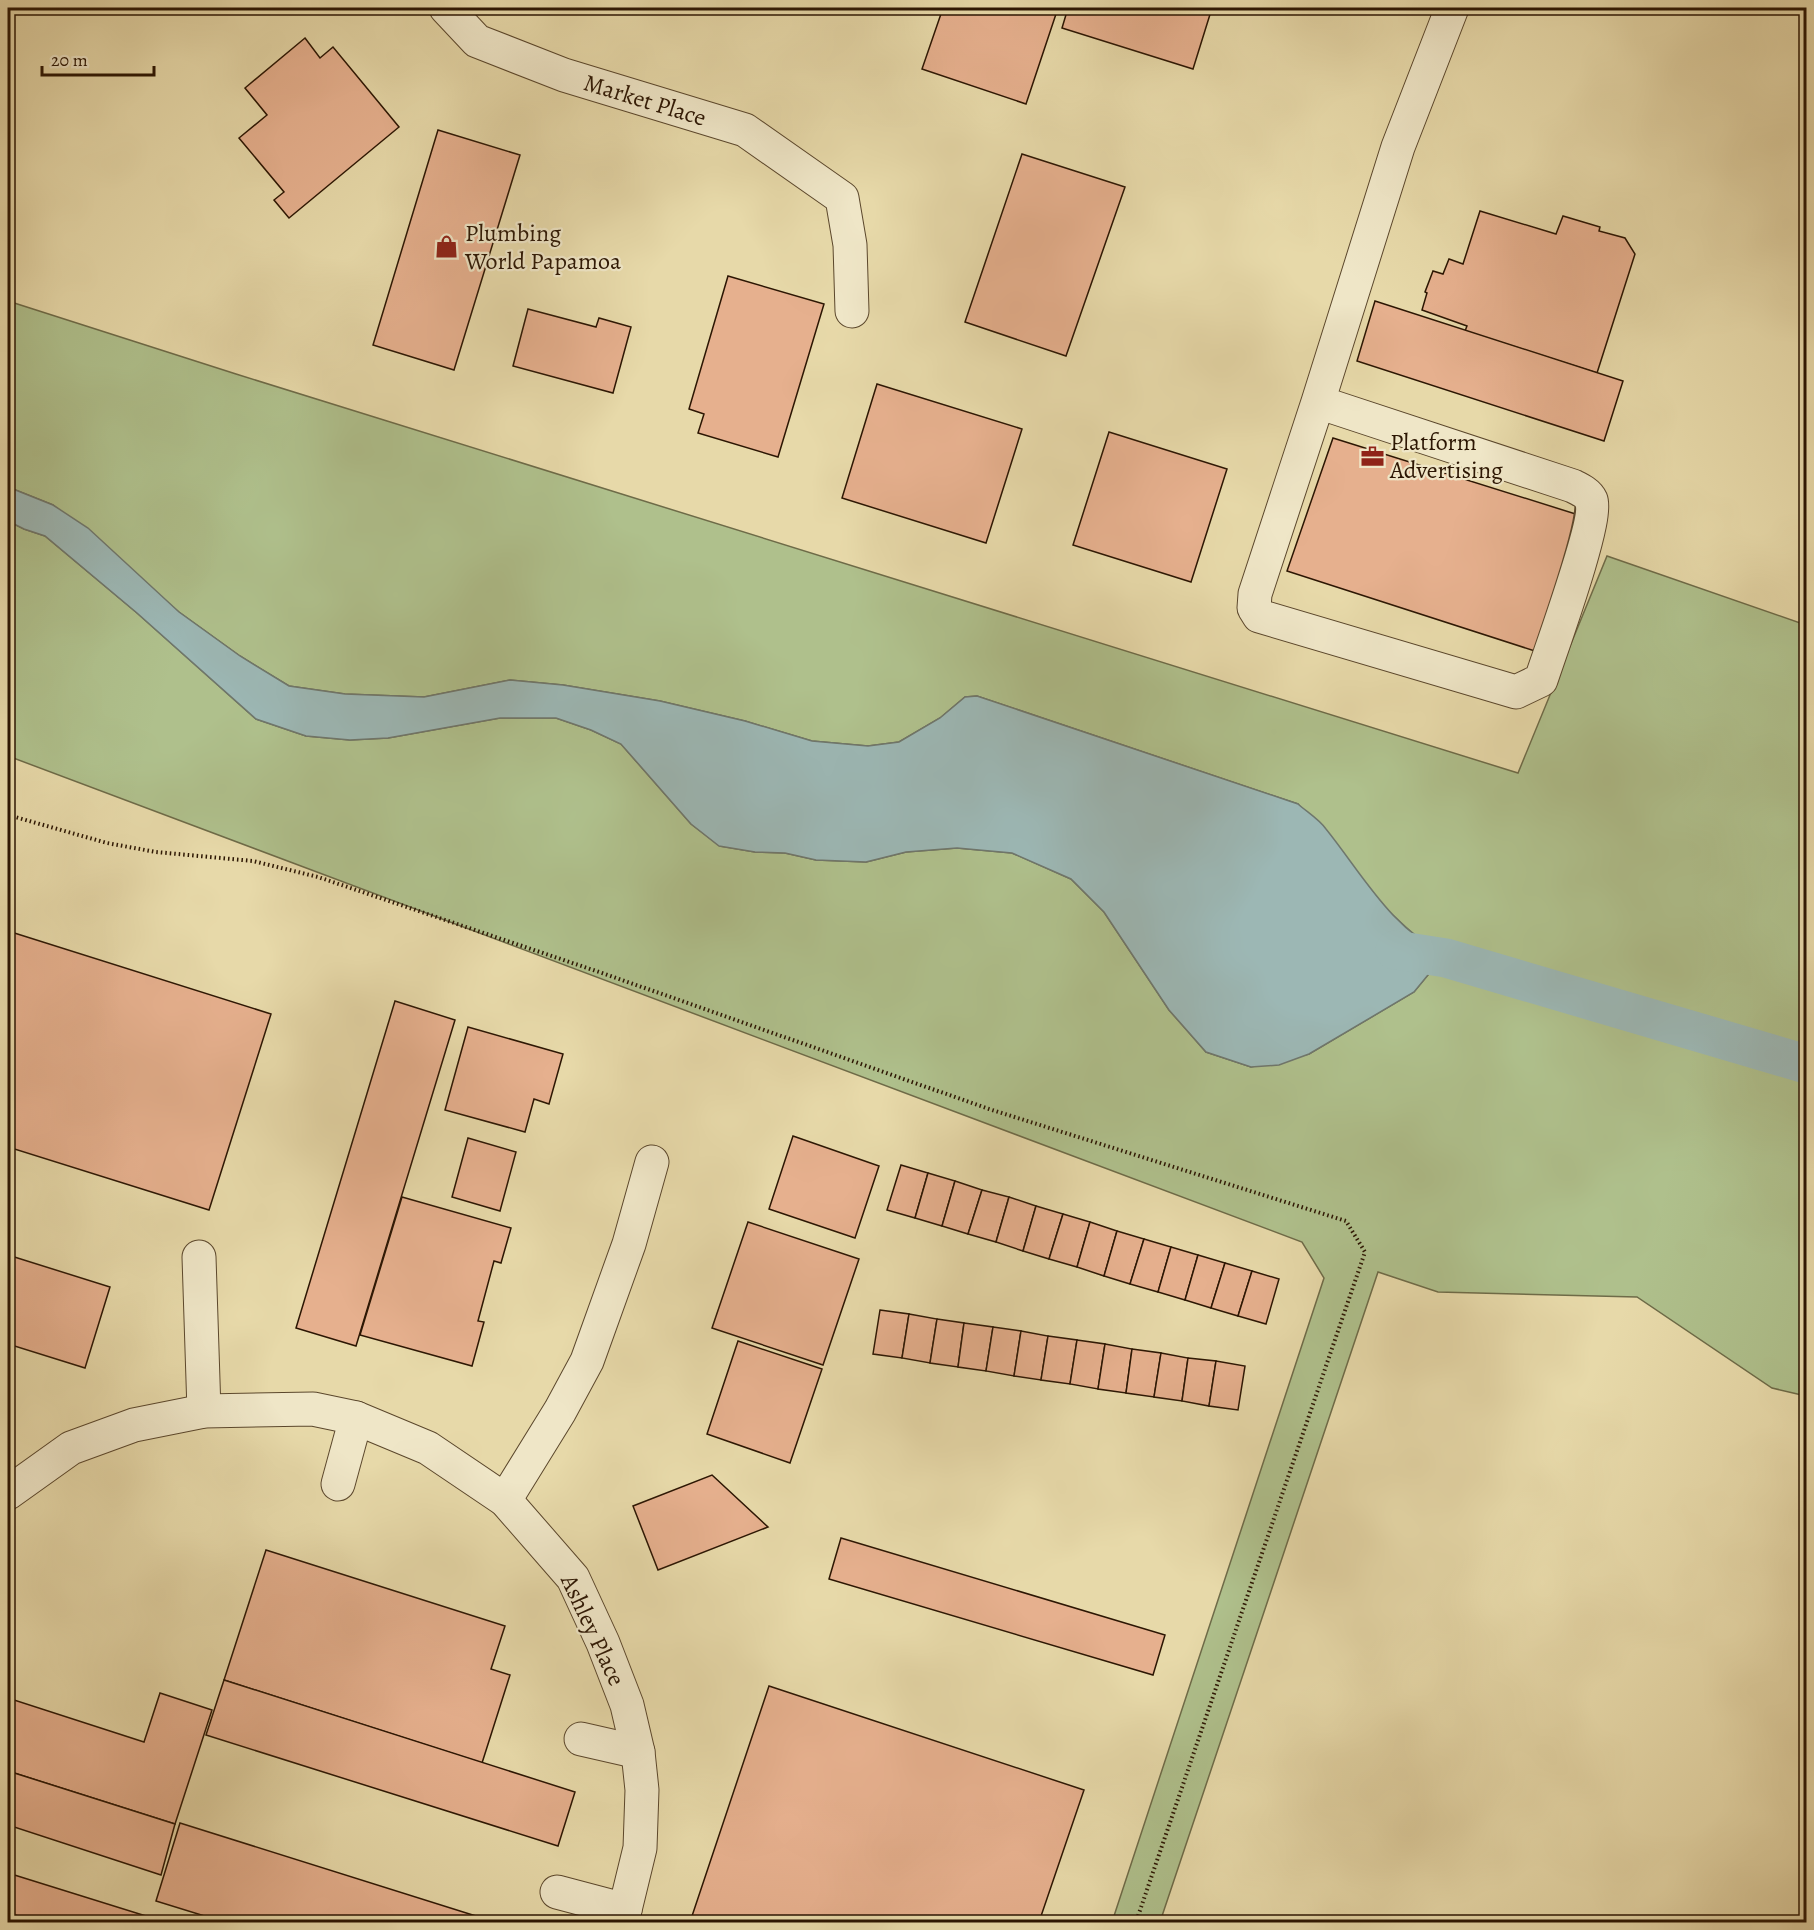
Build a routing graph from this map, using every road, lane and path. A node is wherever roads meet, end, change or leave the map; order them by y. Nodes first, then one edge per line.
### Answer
1 (446, 8) edge
2 (1452, 8) edge
3 (852, 310) dead end
4 (1318, 402) junction
5 (8, 815) edge
6 (652, 1162) dead end
7 (199, 1257) dead end
8 (204, 1411) junction
9 (356, 1418) junction
10 (338, 1485) dead end
11 (8, 1494) edge
12 (505, 1500) junction
13 (581, 1739) dead end
14 (638, 1752) junction
15 (557, 1892) dead end
16 (623, 1916) edge
17 (1136, 1923) edge

1 - 3 street, Market Place
2 - 4 street
4 - 4 street
5 - 17 path
6 - 12 street
7 - 8 street
8 - 9 street, Ashley Place
8 - 11 street, Ashley Place
9 - 10 street
9 - 12 street, Ashley Place
12 - 14 street, Ashley Place
13 - 14 street
14 - 16 street, Ashley Place
15 - 16 street

